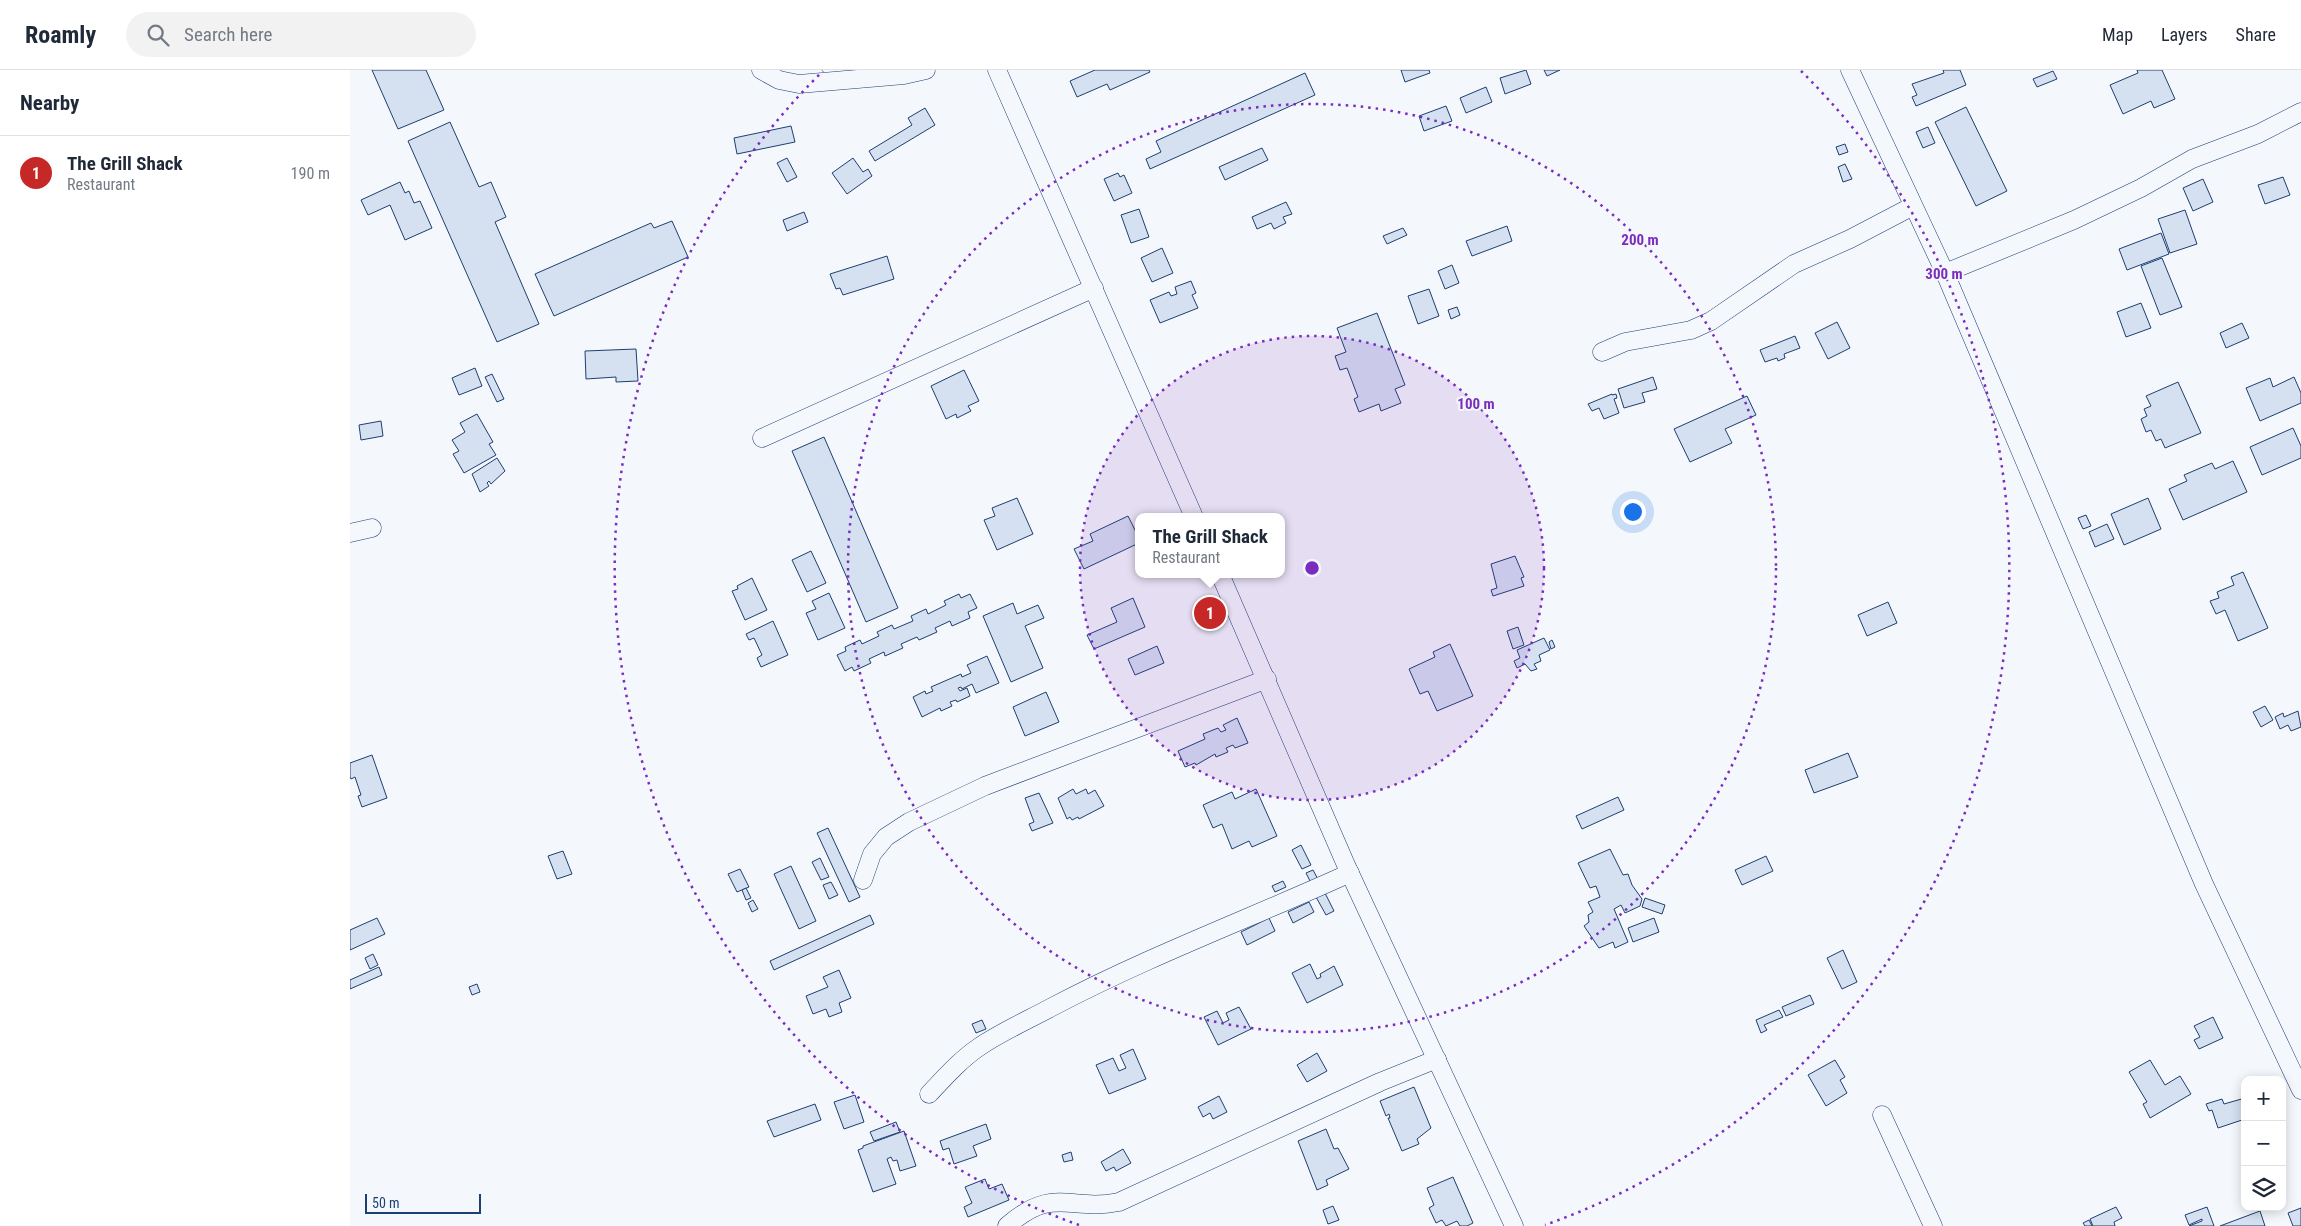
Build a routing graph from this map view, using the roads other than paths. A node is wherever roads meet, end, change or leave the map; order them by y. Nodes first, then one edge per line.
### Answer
1 (762, 70) edge
2 (926, 70) edge
3 (998, 70) edge
4 (1850, 70) edge
5 (2301, 112) edge
6 (1913, 206) junction
7 (1945, 273) junction
8 (1094, 288) junction
9 (1602, 352) dead end
10 (762, 438) dead end
11 (1192, 513) edge
12 (372, 528) dead end
13 (350, 533) edge
14 (1222, 578) edge
15 (1267, 679) junction
16 (1350, 873) junction
17 (863, 880) dead end
18 (1437, 1059) junction
19 (2301, 1090) edge
20 (929, 1094) dead end
21 (1882, 1115) dead end
22 (1007, 1226) edge
23 (1514, 1226) edge
24 (1933, 1226) edge

1 - 2 street
3 - 8 street
4 - 6 street
5 - 7 street
6 - 7 street
6 - 9 street
7 - 19 street
8 - 10 street
8 - 11 street
12 - 13 street
14 - 15 street
15 - 16 street
15 - 17 street
16 - 18 street
16 - 20 street
18 - 22 street
18 - 23 street
21 - 24 street

